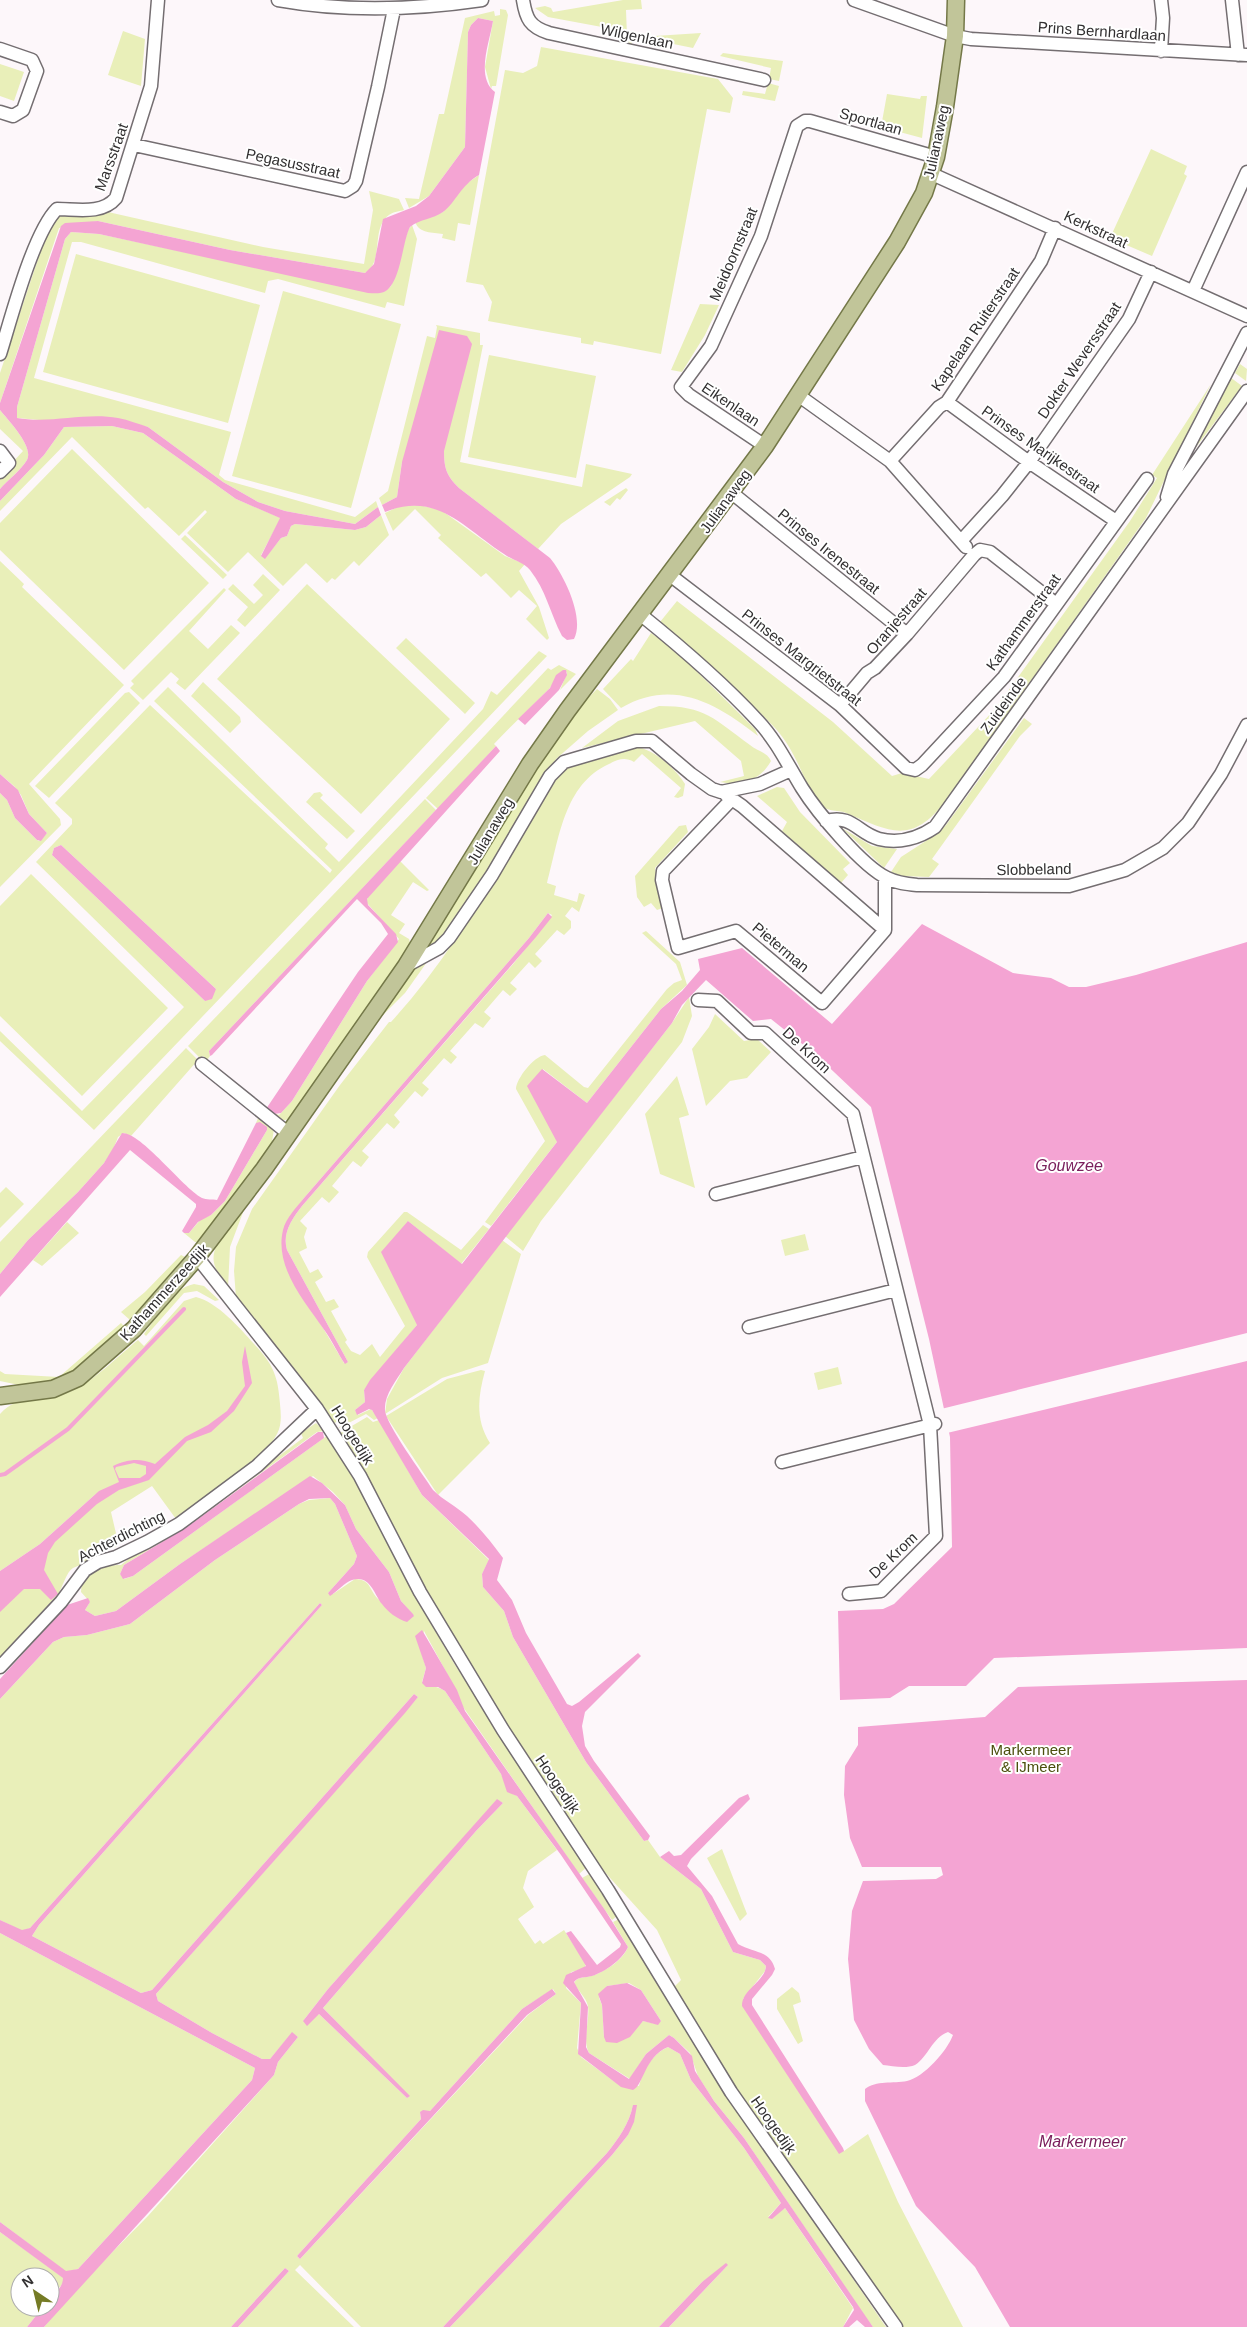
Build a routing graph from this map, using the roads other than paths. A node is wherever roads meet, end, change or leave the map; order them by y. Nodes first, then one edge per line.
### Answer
1 (158, 0) edge
2 (278, 0) edge
3 (482, 0) edge
4 (523, 0) edge
5 (854, 0) edge
6 (956, 0) edge
7 (1161, 0) edge
8 (1232, 0) edge
9 (357, 4) edge
10 (394, 9) junction
11 (948, 34) junction
12 (0, 49) edge
13 (1162, 51) junction
14 (1243, 55) edge
15 (764, 80) dead end
16 (0, 112) edge
17 (797, 126) joint
18 (134, 145) junction
19 (936, 157) junction
20 (1247, 172) edge
21 (932, 174) junction
22 (1055, 228) junction
23 (1151, 272) junction
24 (1193, 291) junction
25 (1247, 316) edge
26 (1247, 334) edge
27 (0, 354) edge
28 (681, 386) joint
29 (1247, 391) edge
30 (798, 395) junction
31 (947, 402) junction
32 (765, 446) junction
33 (0, 451) edge
34 (890, 461) junction
35 (1029, 462) junction
36 (0, 472) edge
37 (1147, 479) dead end
38 (732, 493) junction
39 (1164, 505) junction
40 (1116, 521) junction
41 (961, 541) junction
42 (974, 555) junction
43 (670, 575) junction
44 (1056, 604) junction
45 (640, 614) junction
46 (907, 634) junction
47 (840, 705) junction
48 (1247, 725) edge
49 (791, 770) junction
50 (911, 770) joint
51 (727, 795) junction
52 (826, 822) junction
53 (886, 877) junction
54 (885, 930) junction
55 (406, 966) junction
56 (698, 1000) dead end
57 (202, 1064) dead end
58 (289, 1134) junction
59 (864, 1157) junction
60 (716, 1194) dead end
61 (197, 1257) junction
62 (896, 1290) junction
63 (749, 1328) dead end
64 (0, 1396) edge
65 (317, 1408) junction
66 (932, 1424) junction
67 (782, 1462) dead end
68 (849, 1594) dead end
69 (0, 1667) edge
70 (896, 2327) edge

1 - 18 street, Marsstraat
2 - 9 street
3 - 10 street
4 - 15 street, Wilgenlaan
5 - 11 street, Prins Bernhardlaan
6 - 11 main road, Julianaweg
7 - 13 street
8 - 14 street
9 - 10 street
10 - 18 street, Pegasusstraat
11 - 13 street, Prins Bernhardlaan
11 - 19 main road, Julianaweg
12 - 16 street
13 - 14 street, Prins Bernhardlaan
17 - 19 street, Sportlaan
17 - 28 street, Meidoornstraat
18 - 27 street, Marsstraat
19 - 21 main road, Julianaweg
20 - 24 street
21 - 22 street, Kerkstraat
21 - 30 main road, Julianaweg
22 - 23 street, Kerkstraat
22 - 31 street, Kapelaan Ruiterstraat
23 - 24 street, Kerkstraat
23 - 35 street, Dokter Weversstraat
24 - 25 street, Kerkstraat
26 - 39 street, Zuideinde
28 - 32 street, Eikenlaan
29 - 39 street, Zuideinde
30 - 32 main road, Julianaweg
30 - 34 street
31 - 34 street, Kapelaan Ruiterstraat
31 - 35 street, Prinses Marijkestraat
32 - 38 main road, Julianaweg
33 - 36 street
34 - 41 street
35 - 40 street, Prinses Marijkestraat
35 - 41 street, Dokter Weversstraat
37 - 40 street, Kathammerstraat
38 - 43 main road, Julianaweg
38 - 46 street, Prinses Irenestraat
39 - 52 street, Zuideinde
40 - 44 street, Kathammerstraat
41 - 42 street
42 - 44 street
42 - 46 street, Oranjestraat
43 - 45 main road, Julianaweg
43 - 47 street, Prinses Margrietstraat
44 - 50 street, Kathammerstraat
45 - 49 street
45 - 55 main road, Julianaweg
46 - 47 street, Oranjestraat
47 - 50 street, Prinses Margrietstraat
48 - 53 street, Slobbeland
49 - 51 street
49 - 52 street
51 - 54 street
51 - 54 street, Pieterman
51 - 55 street
52 - 53 street, Slobbeland
53 - 54 street
55 - 58 main road, Kathammerzeedijk
56 - 59 street, De Krom
57 - 58 street
58 - 61 main road, Kathammerzeedijk
59 - 60 street
59 - 62 street, De Krom
61 - 64 main road, Kathammerzeedijk
61 - 65 street, Hoogedijk
62 - 63 street
62 - 66 street, De Krom
65 - 69 street, Achterdichting
65 - 70 street, Hoogedijk
66 - 67 street
66 - 68 street, De Krom

